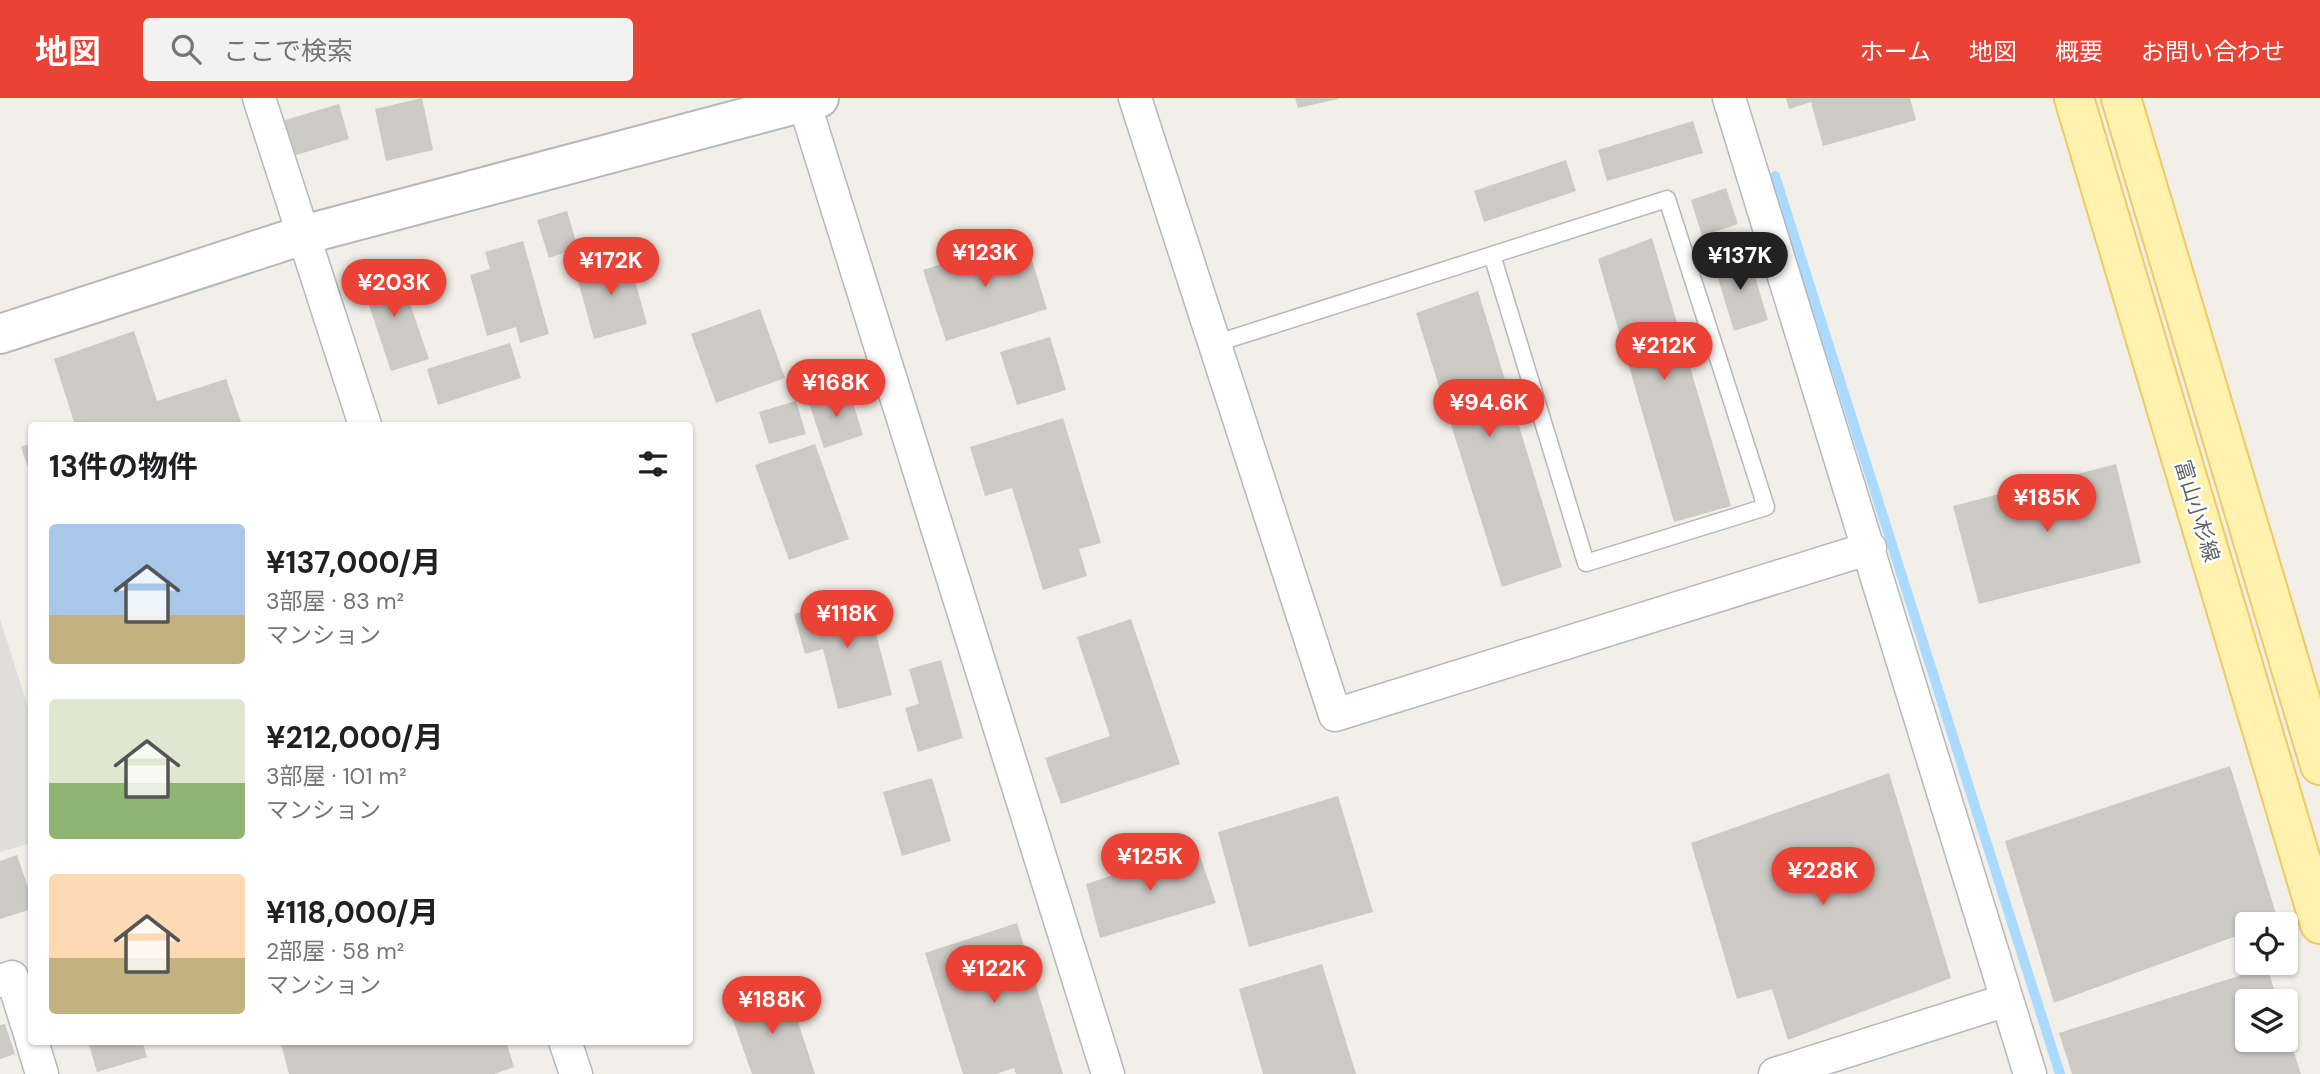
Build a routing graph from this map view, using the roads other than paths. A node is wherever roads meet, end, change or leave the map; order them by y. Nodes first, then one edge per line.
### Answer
1 (259, 98) edge
2 (1135, 98) edge
3 (1729, 98) edge
4 (2074, 98) edge
5 (2121, 98) edge
6 (812, 100) edge
7 (303, 234) junction
8 (1493, 255) junction
9 (0, 334) edge
10 (1214, 344) junction
11 (364, 422) edge
12 (1870, 548) junction
13 (2320, 765) edge
14 (2320, 924) edge
15 (0, 981) edge
16 (2007, 1000) junction
17 (28, 1028) edge
18 (33, 1045) edge
19 (566, 1045) edge
20 (42, 1074) edge
21 (576, 1074) edge
22 (1108, 1074) edge
23 (1775, 1074) edge
24 (2030, 1074) edge

1 - 7 street
2 - 10 street
3 - 12 street
4 - 14 main road, 富山小杉線
5 - 13 main road
6 - 7 street
6 - 22 street
7 - 9 street
7 - 11 street
8 - 8 lane
8 - 10 lane
10 - 12 street
12 - 16 street
15 - 17 street
16 - 23 street
16 - 24 street
18 - 20 street
19 - 21 street

